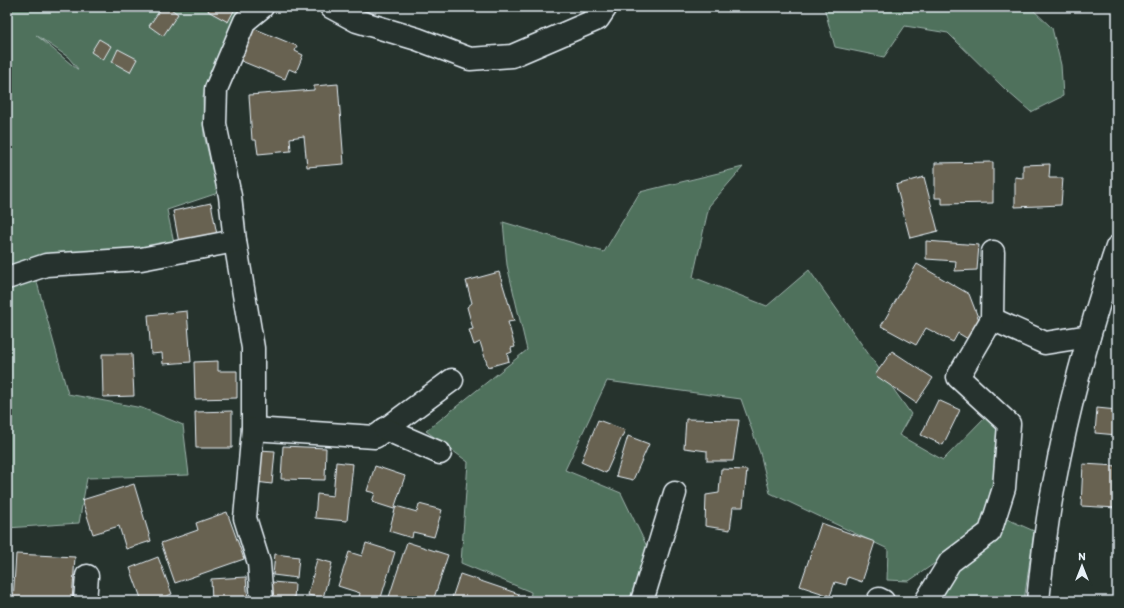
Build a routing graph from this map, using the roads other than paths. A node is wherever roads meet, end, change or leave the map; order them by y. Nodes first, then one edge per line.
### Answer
1 (262, 7) edge
2 (332, 7) edge
3 (606, 7) edge
4 (236, 240) junction
5 (1117, 247) edge
6 (993, 252) dead end
7 (7, 278) edge
8 (992, 319) junction
9 (1089, 336) junction
10 (452, 380) dead end
11 (253, 429) junction
12 (385, 429) junction
13 (440, 453) dead end
14 (675, 493) dead end
15 (87, 576) dead end
16 (85, 601) edge
17 (262, 601) edge
18 (642, 601) edge
19 (926, 601) edge
20 (1038, 601) edge

1 - 4 street
2 - 3 street
4 - 7 street
4 - 11 street
5 - 9 street
6 - 8 street
8 - 9 street
8 - 19 street
9 - 20 street
10 - 12 street
11 - 12 street
11 - 17 street
12 - 13 street
14 - 18 street
15 - 16 street

